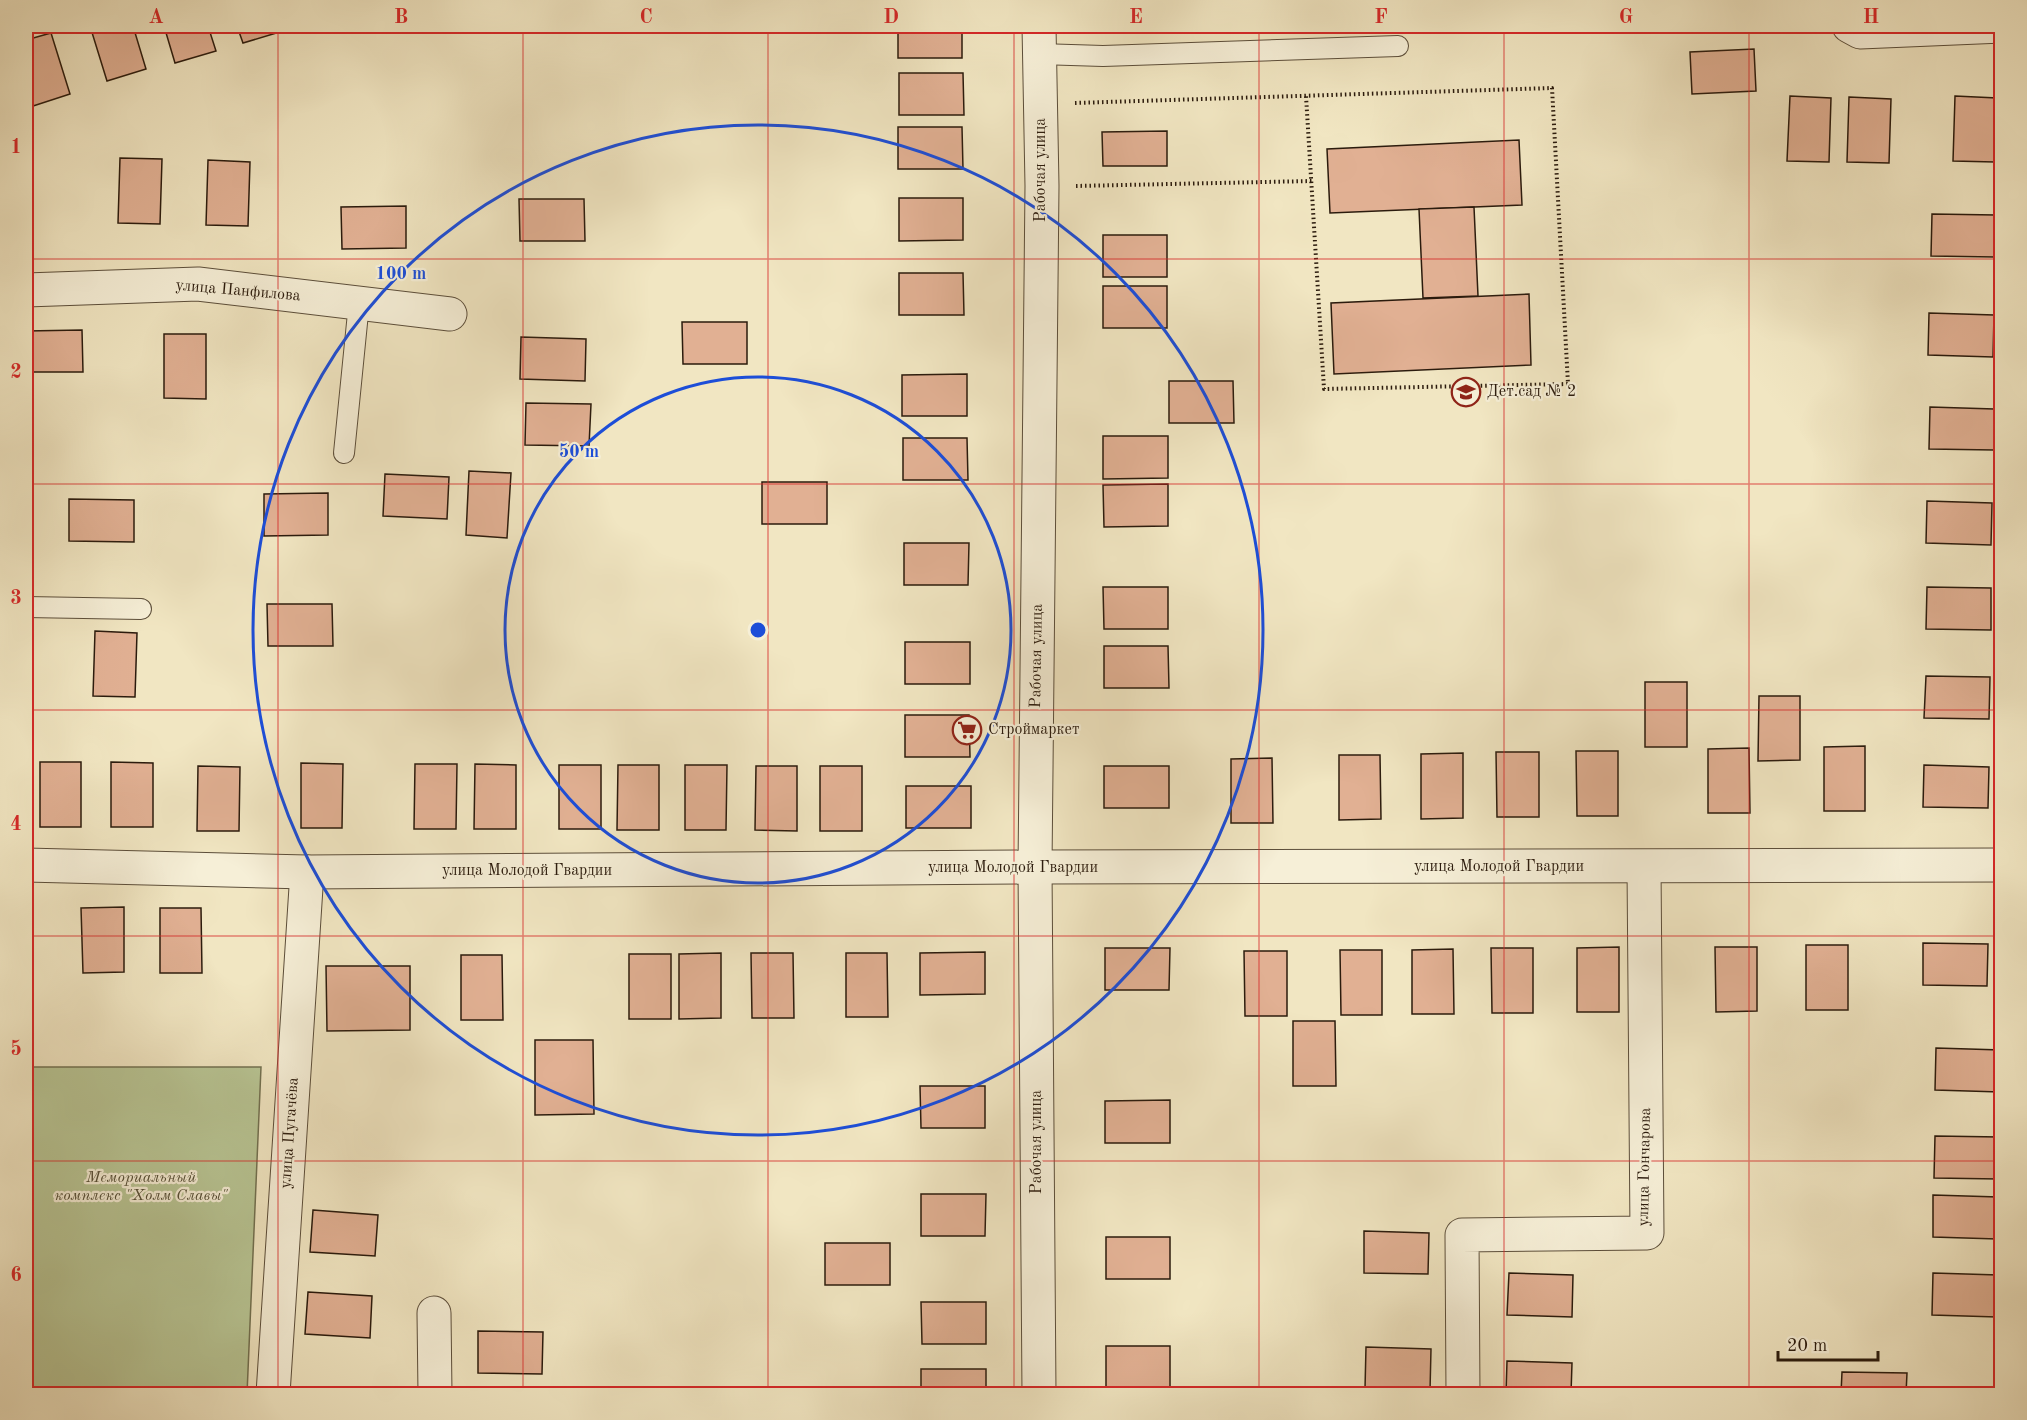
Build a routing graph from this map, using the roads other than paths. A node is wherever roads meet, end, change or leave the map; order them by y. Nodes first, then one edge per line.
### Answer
1 (1849, 26) edge
2 (2001, 26) edge
3 (1039, 40) edge
4 (1398, 46) dead end
5 (26, 290) edge
6 (359, 303) junction
7 (450, 314) dead end
8 (344, 453) dead end
9 (26, 607) edge
10 (141, 609) dead end
11 (2001, 865) edge
12 (26, 866) edge
13 (1035, 867) junction
14 (1644, 867) junction
15 (307, 872) junction
16 (434, 1313) dead end
17 (273, 1395) edge
18 (435, 1395) edge
19 (1039, 1395) edge
20 (1463, 1395) edge

1 - 2 street
3 - 4 lane
3 - 13 street, Рабочая улица
5 - 6 street, улица Панфилова
6 - 7 street, улица Панфилова
6 - 8 lane
9 - 10 lane
11 - 14 street, улица Молодой Гвардии
12 - 15 street, улица Молодой Гвардии
13 - 14 street, улица Молодой Гвардии
13 - 15 street, улица Молодой Гвардии
13 - 19 street, Рабочая улица
14 - 20 street, улица Гончарова
15 - 17 street, улица Пугачёва
16 - 18 street

